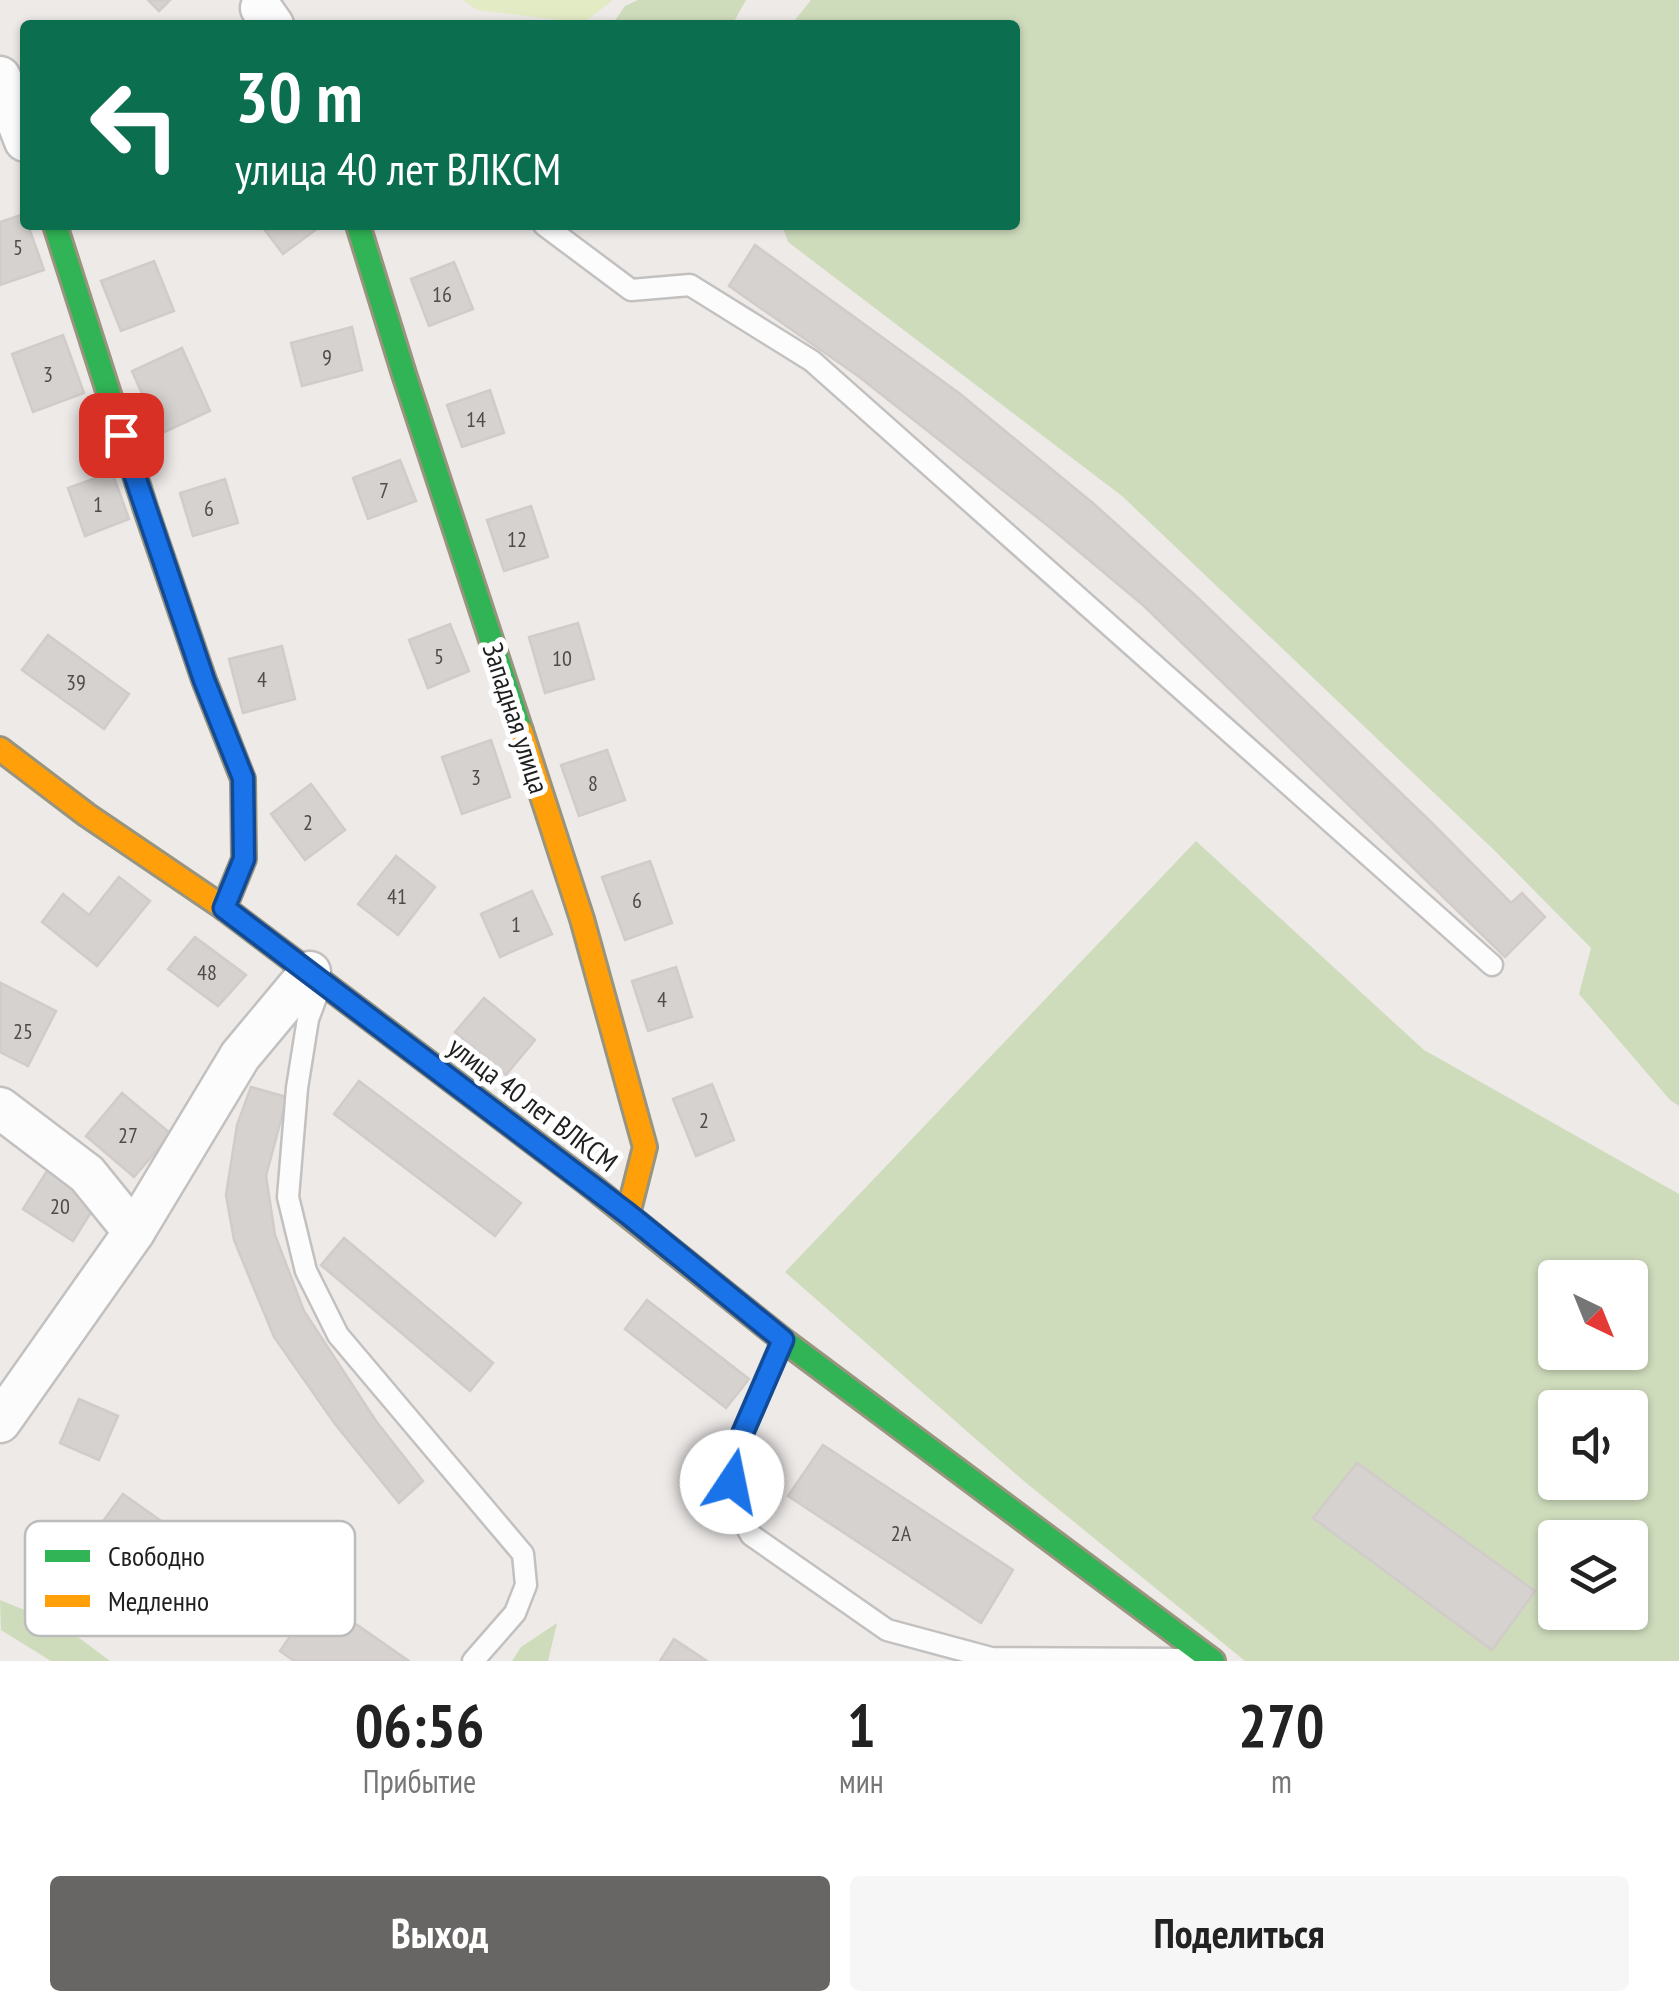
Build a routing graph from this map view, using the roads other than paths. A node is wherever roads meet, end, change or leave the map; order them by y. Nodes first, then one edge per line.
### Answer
1 (0, 77) edge
2 (20, 128) edge
3 (57, 230) edge
4 (360, 230) edge
5 (551, 230) edge
6 (0, 750) edge
7 (224, 908) junction
8 (1492, 965) dead end
9 (316, 977) junction
10 (0, 1108) edge
11 (628, 1214) junction
12 (134, 1232) junction
13 (783, 1340) junction
14 (0, 1422) edge
15 (1212, 1660) edge
16 (473, 1661) edge

1 - 2 street
3 - 7 street
4 - 11 street, Западная улица
5 - 8 lane
6 - 7 street, улица 40 лет ВЛКСМ
7 - 9 street, улица 40 лет ВЛКСМ
9 - 11 street, улица 40 лет ВЛКСМ
9 - 12 street
9 - 16 lane
10 - 12 street
11 - 13 street, улица 40 лет ВЛКСМ
12 - 14 street
13 - 15 street, улица 40 лет ВЛКСМ
13 - 15 lane

